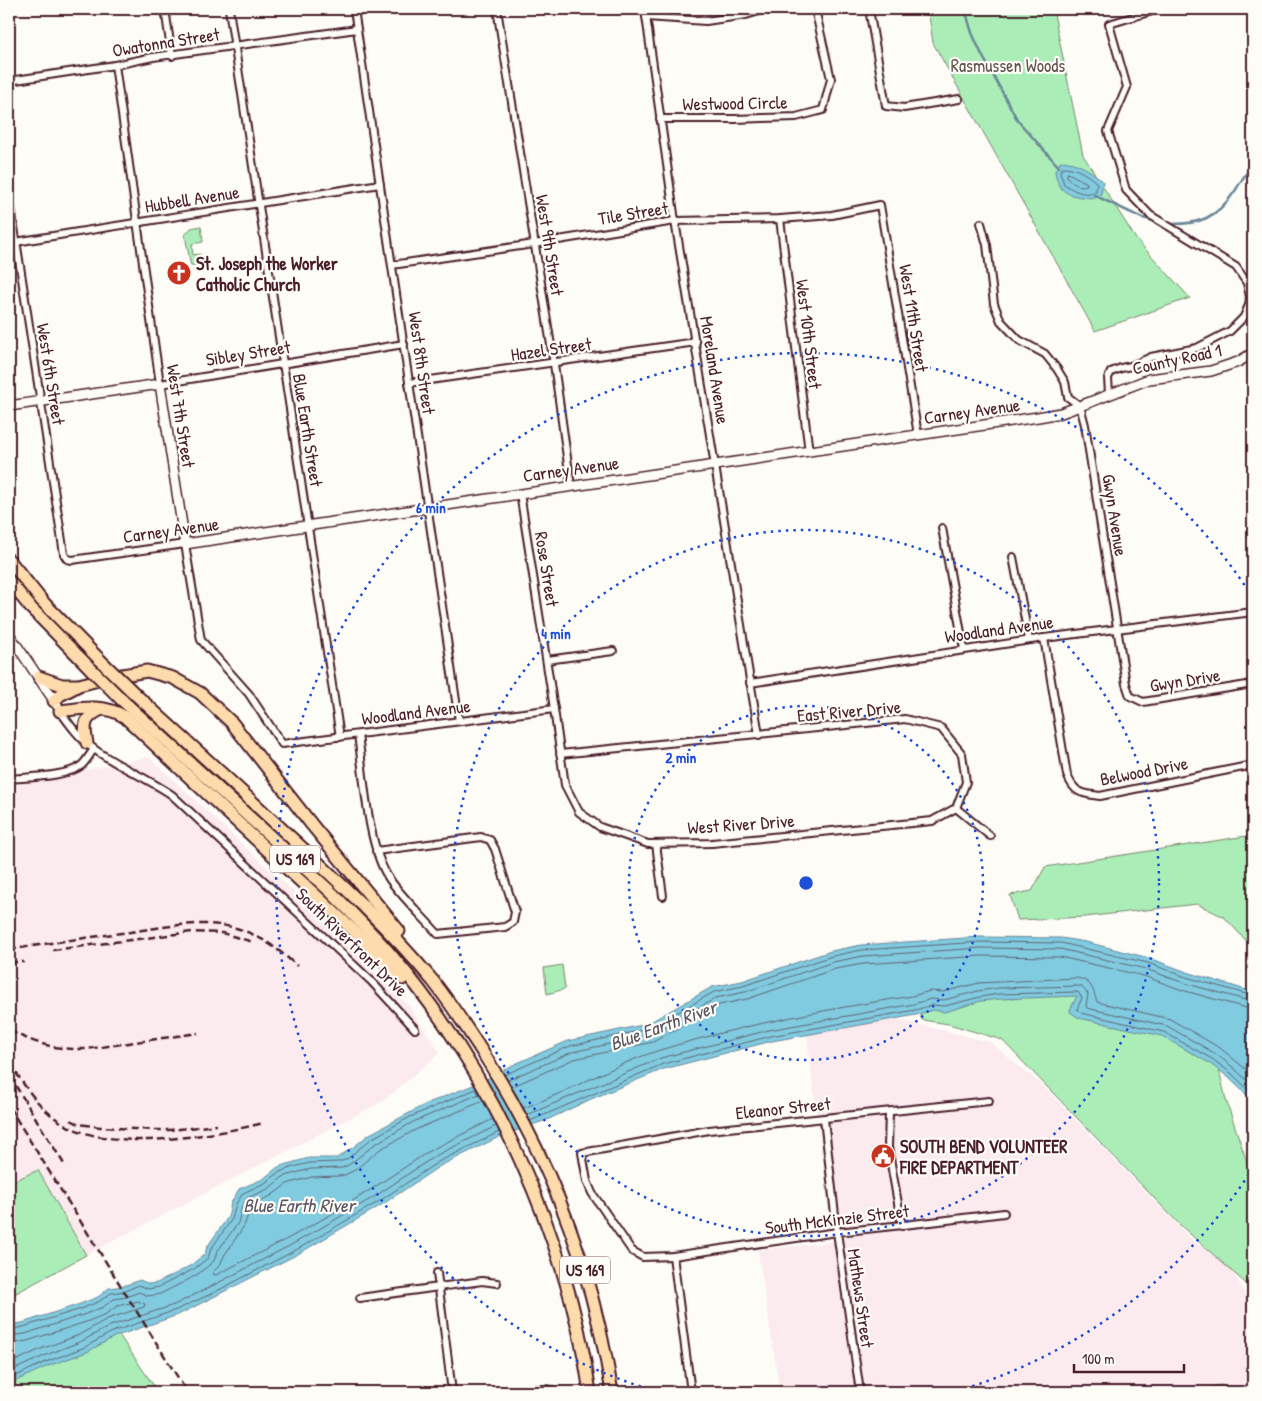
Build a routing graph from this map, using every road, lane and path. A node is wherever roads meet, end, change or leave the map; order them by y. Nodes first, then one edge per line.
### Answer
1 (165, 9) edge
2 (229, 9) edge
3 (354, 9) edge
4 (497, 9) edge
5 (645, 9) edge
6 (766, 9) edge
7 (815, 9) edge
8 (869, 9) edge
9 (1158, 9) edge
10 (646, 17) junction
11 (357, 29) junction
12 (235, 46) junction
13 (172, 56) junction
14 (115, 65) junction
15 (9, 81) edge
16 (959, 99) dead end
17 (660, 119) junction
18 (380, 184) junction
19 (9, 194) edge
20 (259, 204) junction
21 (880, 205) joint
22 (780, 219) junction
23 (675, 221) junction
24 (138, 222) junction
25 (981, 223) dead end
26 (12, 242) edge
27 (534, 244) junction
28 (392, 265) junction
29 (696, 342) junction
30 (404, 344) junction
31 (1253, 353) edge
32 (554, 364) junction
33 (282, 365) junction
34 (409, 383) junction
35 (160, 384) junction
36 (1109, 394) junction
37 (40, 402) junction
38 (9, 406) edge
39 (1080, 406) junction
40 (918, 435) junction
41 (809, 452) junction
42 (715, 465) junction
43 (571, 486) junction
44 (520, 494) junction
45 (428, 507) junction
46 (308, 527) junction
47 (942, 528) dead end
48 (185, 544) junction
49 (1013, 557) dead end
50 (67, 559) joint
51 (9, 560) edge
52 (9, 581) edge
53 (1253, 612) edge
54 (1118, 629) junction
55 (9, 634) edge
56 (1044, 638) junction
57 (1029, 640) junction
58 (964, 649) junction
59 (613, 652) dead end
60 (547, 660) junction
61 (39, 677) junction
62 (750, 683) junction
63 (1253, 684) edge
64 (79, 685) junction
65 (58, 706) junction
66 (104, 708) junction
67 (554, 709) junction
68 (459, 721) junction
69 (358, 734) junction
70 (759, 735) junction
71 (340, 737) junction
72 (282, 744) joint
73 (90, 746) junction
74 (560, 754) junction
75 (1253, 765) edge
76 (9, 779) edge
77 (956, 808) junction
78 (990, 836) dead end
79 (656, 844) junction
80 (376, 851) junction
81 (663, 896) dead end
82 (434, 982) junction
83 (436, 1013) junction
84 (414, 1028) dead end
85 (989, 1101) dead end
86 (889, 1112) junction
87 (824, 1119) junction
88 (582, 1154) joint
89 (1004, 1213) dead end
90 (902, 1226) junction
91 (837, 1232) junction
92 (673, 1256) junction
93 (437, 1273) dead end
94 (497, 1283) dead end
95 (439, 1287) junction
96 (360, 1298) dead end
97 (604, 1346) junction
98 (452, 1392) edge
99 (516, 1392) edge
100 (557, 1392) edge
101 (590, 1392) edge
102 (612, 1392) edge
103 (618, 1392) edge
104 (691, 1392) edge
105 (860, 1392) edge

1 - 13 street
2 - 12 street, Blue Earth Street
3 - 11 street, West 8th Street
4 - 27 street, West 9th Street
5 - 10 street, Moreland Avenue
6 - 10 street
7 - 17 street, Westwood Circle
8 - 16 street
9 - 36 street
10 - 17 street, Moreland Avenue
11 - 12 street, Owatonna Street
11 - 18 street, West 8th Street
12 - 13 street, Owatonna Street
12 - 20 street, Blue Earth Street
13 - 14 street, Owatonna Street
14 - 15 street, Owatonna Street
14 - 24 street, West 7th Street
17 - 23 street, Moreland Avenue
18 - 20 street, Hubbell Avenue
18 - 28 street, West 8th Street
19 - 26 street, West 6th Street
20 - 24 street, Hubbell Avenue
20 - 33 street, Blue Earth Street
21 - 22 street, Tile Street
21 - 40 street, West 11th Street
22 - 23 street, Tile Street
22 - 41 street, West 10th Street
23 - 27 street, Tile Street
23 - 29 street, Moreland Avenue
24 - 26 street, Hubbell Avenue
24 - 35 street, West 7th Street
25 - 39 street
26 - 37 street, West 6th Street
27 - 28 street, Tile Street
27 - 32 street, West 9th Street
28 - 30 street, West 8th Street
29 - 32 street, Hazel Street
29 - 42 street, Moreland Avenue
30 - 33 street, Sibley Street
30 - 34 street, West 8th Street
31 - 36 main road, County Road 1
32 - 34 street, Hazel Street
32 - 43 street, West 9th Street
33 - 35 street, Sibley Street
33 - 46 street, Blue Earth Street
34 - 45 street, West 8th Street
35 - 37 main road, Sibley Street
35 - 48 main road, West 7th Street
36 - 39 main road, County Road 1
37 - 38 main road, Sibley Street
37 - 50 street, West 6th Street
39 - 40 main road, Carney Avenue
39 - 54 street, Gwyn Avenue
40 - 41 main road, Carney Avenue
41 - 42 main road, Carney Avenue
42 - 43 main road, Carney Avenue
42 - 62 street, Moreland Avenue
43 - 44 main road, Carney Avenue
44 - 45 main road, Carney Avenue
44 - 60 street, Rose Street
45 - 46 main road, Carney Avenue
45 - 68 street, West 8th Street
46 - 48 main road, Carney Avenue
46 - 71 street, Blue Earth Street
47 - 58 street
48 - 50 street, Carney Avenue
48 - 72 street, West 7th Street
49 - 57 street
51 - 82 highway, US 169, bridge
52 - 83 highway, US 169, bridge
53 - 54 street, Woodland Avenue
54 - 56 street, Woodland Avenue
54 - 63 street, Gwyn Drive
55 - 61 main road, South Riverfront Drive
56 - 57 street, Woodland Avenue
56 - 75 street, Belwood Drive
57 - 58 street, Woodland Avenue
58 - 62 street, Woodland Avenue
59 - 60 street
60 - 67 street, Rose Street
61 - 64 highway
61 - 65 main road, South Riverfront Drive
62 - 70 street, Moreland Avenue
64 - 65 highway
64 - 82 highway
65 - 66 highway
65 - 73 street, South Riverfront Drive
66 - 73 highway
66 - 83 highway
67 - 68 street, Woodland Avenue
67 - 74 street, West River Drive
68 - 69 street, Woodland Avenue
69 - 71 street, Woodland Avenue
69 - 80 street
70 - 74 street
70 - 77 street, East River Drive
71 - 72 street, Woodland Avenue
73 - 76 street
73 - 84 street, South Riverfront Drive
74 - 79 street, West River Drive
77 - 78 street
77 - 79 street, West River Drive
79 - 81 street
80 - 80 street
82 - 97 highway, US 169
83 - 101 highway, US 169
85 - 86 street, Eleanor Street
86 - 87 street, Eleanor Street
86 - 90 street
87 - 88 street, Eleanor Street
87 - 91 street, Mathews Street
88 - 92 street, South McKinzie Street
89 - 90 street, South McKinzie Street
90 - 91 street, South McKinzie Street
91 - 92 street, South McKinzie Street
91 - 105 street, Mathews Street
92 - 104 street
93 - 95 street
94 - 95 street
95 - 96 street
95 - 98 street
97 - 102 highway, US 169
97 - 103 highway
99 - 100 street

